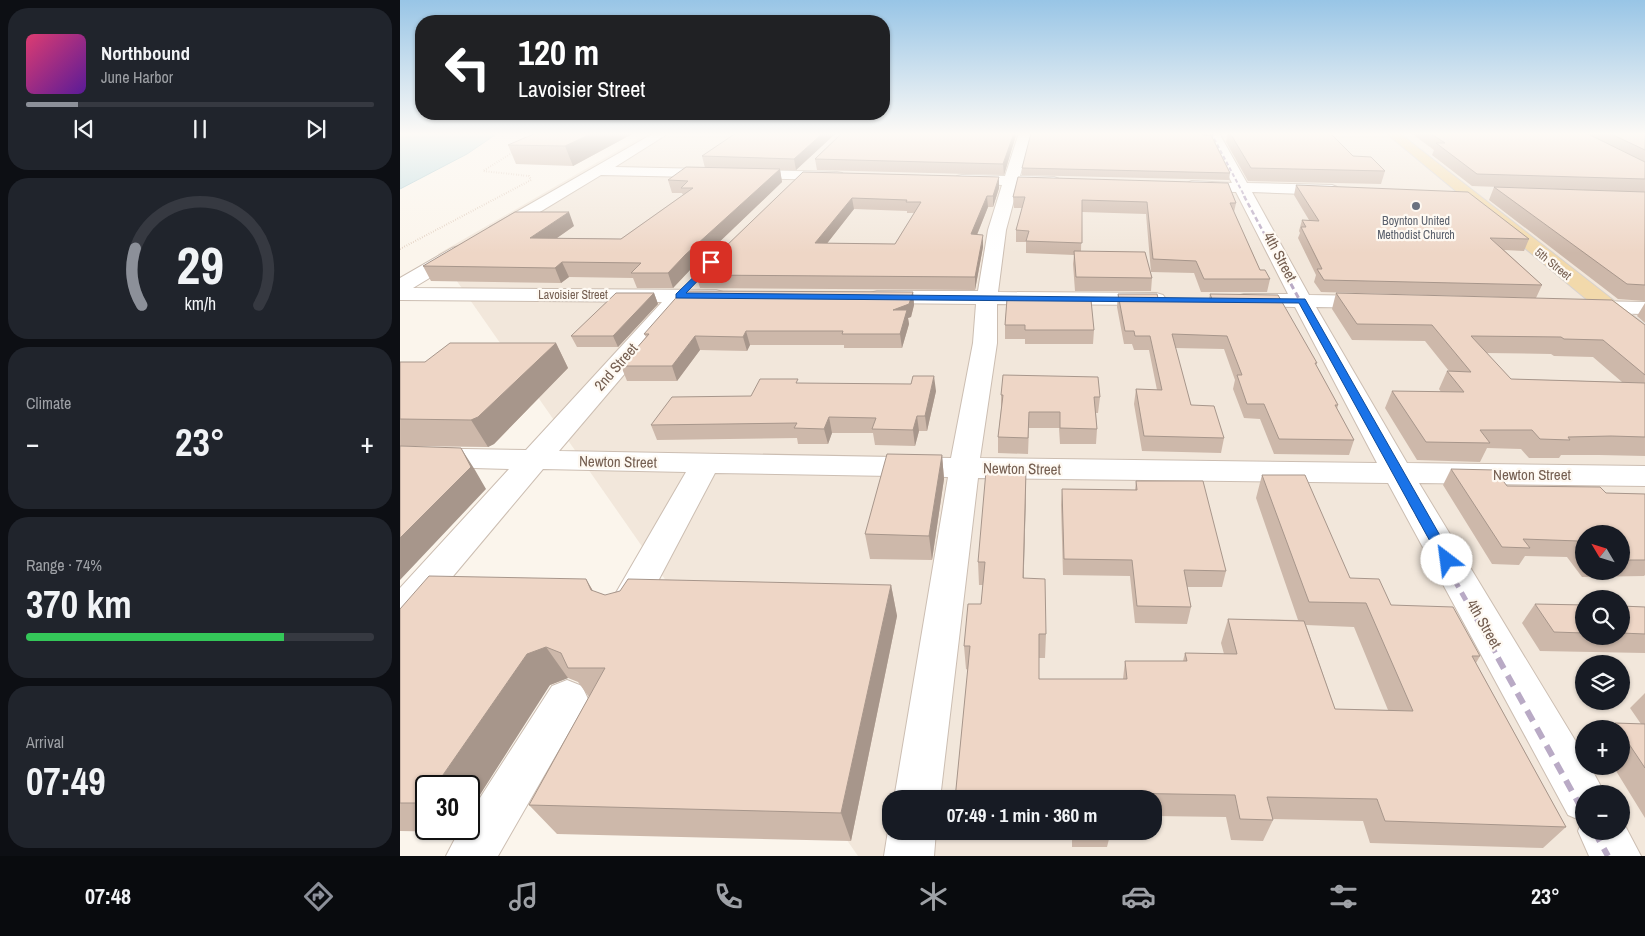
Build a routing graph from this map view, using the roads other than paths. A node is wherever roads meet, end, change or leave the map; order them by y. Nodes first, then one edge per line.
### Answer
1 (595, 173) edge
2 (698, 173) edge
3 (1014, 173) edge
4 (1235, 173) edge
5 (1440, 173) edge
6 (803, 175) junction
7 (853, 177) edge
8 (943, 179) edge
9 (1012, 181) junction
10 (1072, 182) edge
11 (1181, 186) edge
12 (1243, 187) junction
13 (1349, 190) edge
14 (1446, 193) edge
15 (1465, 194) junction
16 (1495, 194) edge
17 (782, 195) edge
18 (698, 275) edge
19 (400, 286) edge
20 (400, 294) edge
21 (679, 296) junction
22 (739, 296) edge
23 (858, 297) edge
24 (986, 297) junction
25 (1172, 299) edge
26 (1221, 300) edge
27 (1302, 301) junction
28 (1391, 303) edge
29 (1567, 306) edge
30 (1607, 307) junction
31 (1645, 308) edge
32 (1645, 336) edge
33 (400, 457) edge
34 (534, 460) junction
35 (706, 463) junction
36 (964, 468) junction
37 (1398, 474) junction
38 (1645, 476) edge
39 (624, 610) edge
40 (400, 613) edge
41 (567, 699) dead end
42 (1576, 785) edge
43 (918, 790) edge
44 (911, 840) edge
45 (1607, 840) edge
46 (471, 856) edge
47 (909, 856) edge
48 (1616, 856) edge

1 - 19 street
2 - 6 street
3 - 9 street
4 - 12 street, 4th Street
5 - 15 main road, 5th Street
6 - 7 street
6 - 17 street
8 - 9 street
9 - 10 street
9 - 24 street
11 - 12 street
12 - 13 street
12 - 27 street, 4th Street
14 - 15 street
15 - 16 main road
15 - 30 main road, 5th Street
18 - 21 street, 2nd Street
20 - 21 street, Lavoisier Street
21 - 22 street, Lavoisier Street
21 - 34 street, 2nd Street
23 - 24 street
24 - 25 street
24 - 36 street
26 - 27 street
27 - 28 street
27 - 37 street, 4th Street
29 - 30 street
30 - 31 street
30 - 32 main road, 5th Street
33 - 34 street, Newton Street
34 - 35 street, Newton Street
34 - 40 street, 2nd Street
35 - 36 street, Newton Street
35 - 39 street
36 - 37 street, Newton Street
36 - 43 street
37 - 38 street, Newton Street
37 - 42 street, 4th Street
41 - 46 street
44 - 47 street
45 - 48 street

